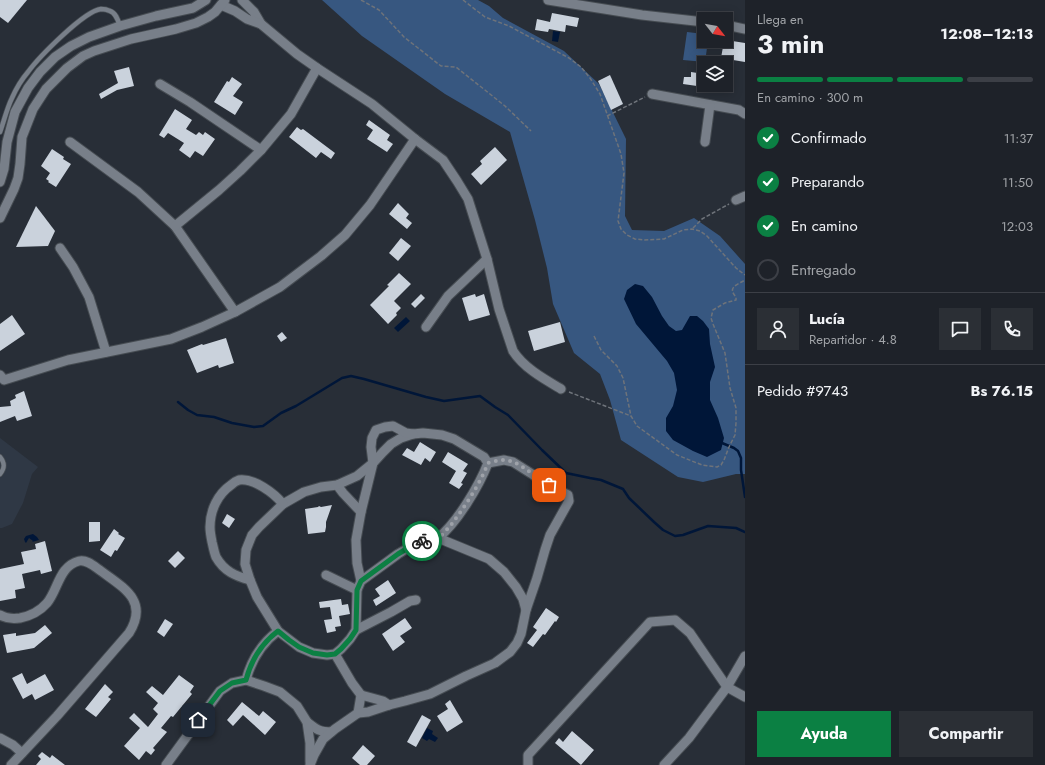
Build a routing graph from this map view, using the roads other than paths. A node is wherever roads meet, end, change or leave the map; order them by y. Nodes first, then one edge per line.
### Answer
1 (206, 0) edge
2 (242, 0) edge
3 (548, 0) edge
4 (223, 2) edge
5 (147, 18) junction
6 (697, 21) edge
7 (261, 24) junction
8 (123, 25) junction
9 (733, 26) edge
10 (745, 28) edge
11 (148, 35) junction
12 (131, 39) junction
13 (316, 68) junction
14 (160, 84) dead end
15 (652, 94) road end
16 (710, 105) junction
17 (745, 114) edge
18 (0, 132) edge
19 (415, 139) junction
20 (70, 142) dead end
21 (705, 142) dead end
22 (261, 150) junction
23 (0, 182) edge
24 (745, 196) edge
25 (736, 200) road end
26 (0, 218) edge
27 (175, 226) junction
28 (60, 248) dead end
29 (486, 259) junction
30 (235, 312) junction
31 (426, 327) dead end
32 (106, 352) junction
33 (0, 375) edge
34 (561, 389) road end
35 (413, 434) junction
36 (0, 457) edge
37 (488, 463) junction
38 (373, 464) junction
39 (0, 474) edge
40 (337, 485) junction
41 (283, 504) junction
42 (361, 512) junction
43 (438, 538) junction
44 (326, 575) dead end
45 (250, 580) junction
46 (361, 581) junction
47 (357, 590) junction
48 (416, 600) dead end
49 (526, 610) junction
50 (0, 615) edge
51 (356, 630) junction
52 (278, 631) junction
53 (335, 654) junction
54 (745, 656) edge
55 (246, 680) junction
56 (727, 687) junction
57 (361, 694) junction
58 (745, 697) edge
59 (389, 704) junction
60 (358, 713) junction
61 (307, 722) junction
62 (331, 732) junction
63 (0, 738) edge
64 (22, 753) junction
65 (11, 765) edge
66 (166, 765) edge
67 (310, 765) edge
68 (528, 765) edge
69 (664, 765) edge

1 - 5 street
2 - 7 street
3 - 6 street
4 - 7 street
4 - 11 street
5 - 8 street
5 - 11 street
7 - 13 street
8 - 12 street
8 - 18 lane
8 - 23 street
9 - 10 street
11 - 12 street
12 - 26 street
13 - 19 street
13 - 22 street
14 - 22 street
15 - 16 street
16 - 17 street
16 - 21 street
19 - 29 street
19 - 30 street
20 - 27 street
22 - 27 street
24 - 25 street
27 - 30 street
28 - 32 street
29 - 31 street
29 - 34 street
30 - 32 street
32 - 33 street
35 - 37 street
35 - 38 street
35 - 38 street
36 - 39 lane
37 - 43 street
37 - 49 street
38 - 40 street
38 - 42 street
40 - 41 street
40 - 42 street
41 - 45 street
41 - 45 street
42 - 46 street
43 - 46 street
43 - 49 street
44 - 47 street
45 - 52 street
46 - 47 street
47 - 51 street
48 - 51 street
49 - 59 street
50 - 64 street
51 - 53 street
52 - 53 street
52 - 55 street
53 - 57 street
54 - 56 street
55 - 61 street
55 - 66 street
56 - 58 street
56 - 68 street
56 - 69 street
57 - 59 street
57 - 60 street
59 - 60 street
60 - 62 street
61 - 62 street
61 - 67 street
62 - 67 street
63 - 64 street
64 - 65 street

